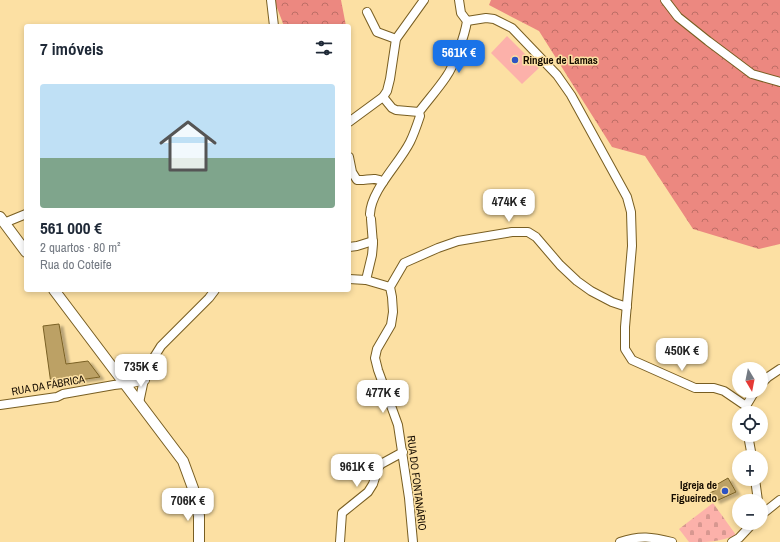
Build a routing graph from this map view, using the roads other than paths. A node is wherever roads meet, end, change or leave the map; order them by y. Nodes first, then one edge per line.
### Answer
1 (271, 0) edge
2 (424, 0) edge
3 (460, 0) edge
4 (665, 0) edge
5 (366, 12) dead end
6 (467, 22) junction
7 (274, 24) edge
8 (396, 39) junction
9 (780, 82) edge
10 (383, 97) junction
11 (419, 112) junction
12 (351, 121) edge
13 (351, 167) edge
14 (383, 182) junction
15 (24, 214) edge
16 (2, 220) edge
17 (373, 240) junction
18 (351, 247) edge
19 (24, 249) edge
20 (351, 279) edge
21 (366, 280) junction
22 (390, 287) junction
23 (55, 292) edge
24 (214, 292) edge
25 (627, 307) junction
26 (780, 369) edge
27 (768, 377) edge
28 (144, 380) junction
29 (124, 384) junction
30 (139, 403) junction
31 (0, 405) edge
32 (742, 406) edge
33 (403, 452) junction
34 (780, 500) edge
35 (768, 509) edge
36 (746, 530) edge
37 (199, 542) edge
38 (340, 542) edge
39 (413, 542) edge
40 (620, 542) edge
41 (672, 542) edge
42 (732, 542) edge

1 - 7 street
2 - 8 street
3 - 6 street
4 - 9 street
5 - 8 street
6 - 11 street
6 - 25 street
8 - 10 street
10 - 11 street
10 - 12 street
11 - 14 street
13 - 14 street
14 - 17 street
15 - 16 street
16 - 19 main road
17 - 18 street
17 - 21 street
20 - 21 street
21 - 22 street
22 - 25 street
22 - 33 street, RUA DO FONTANÁRIO
23 - 29 main road
24 - 28 street
25 - 32 street
26 - 27 street
28 - 29 street, RUA DA FÁBRICA
28 - 30 street
29 - 30 main road
29 - 31 street, RUA DA FÁBRICA
30 - 37 main road
33 - 38 street
33 - 39 street, RUA DO FONTANÁRIO
34 - 35 street
36 - 42 street
40 - 41 street

